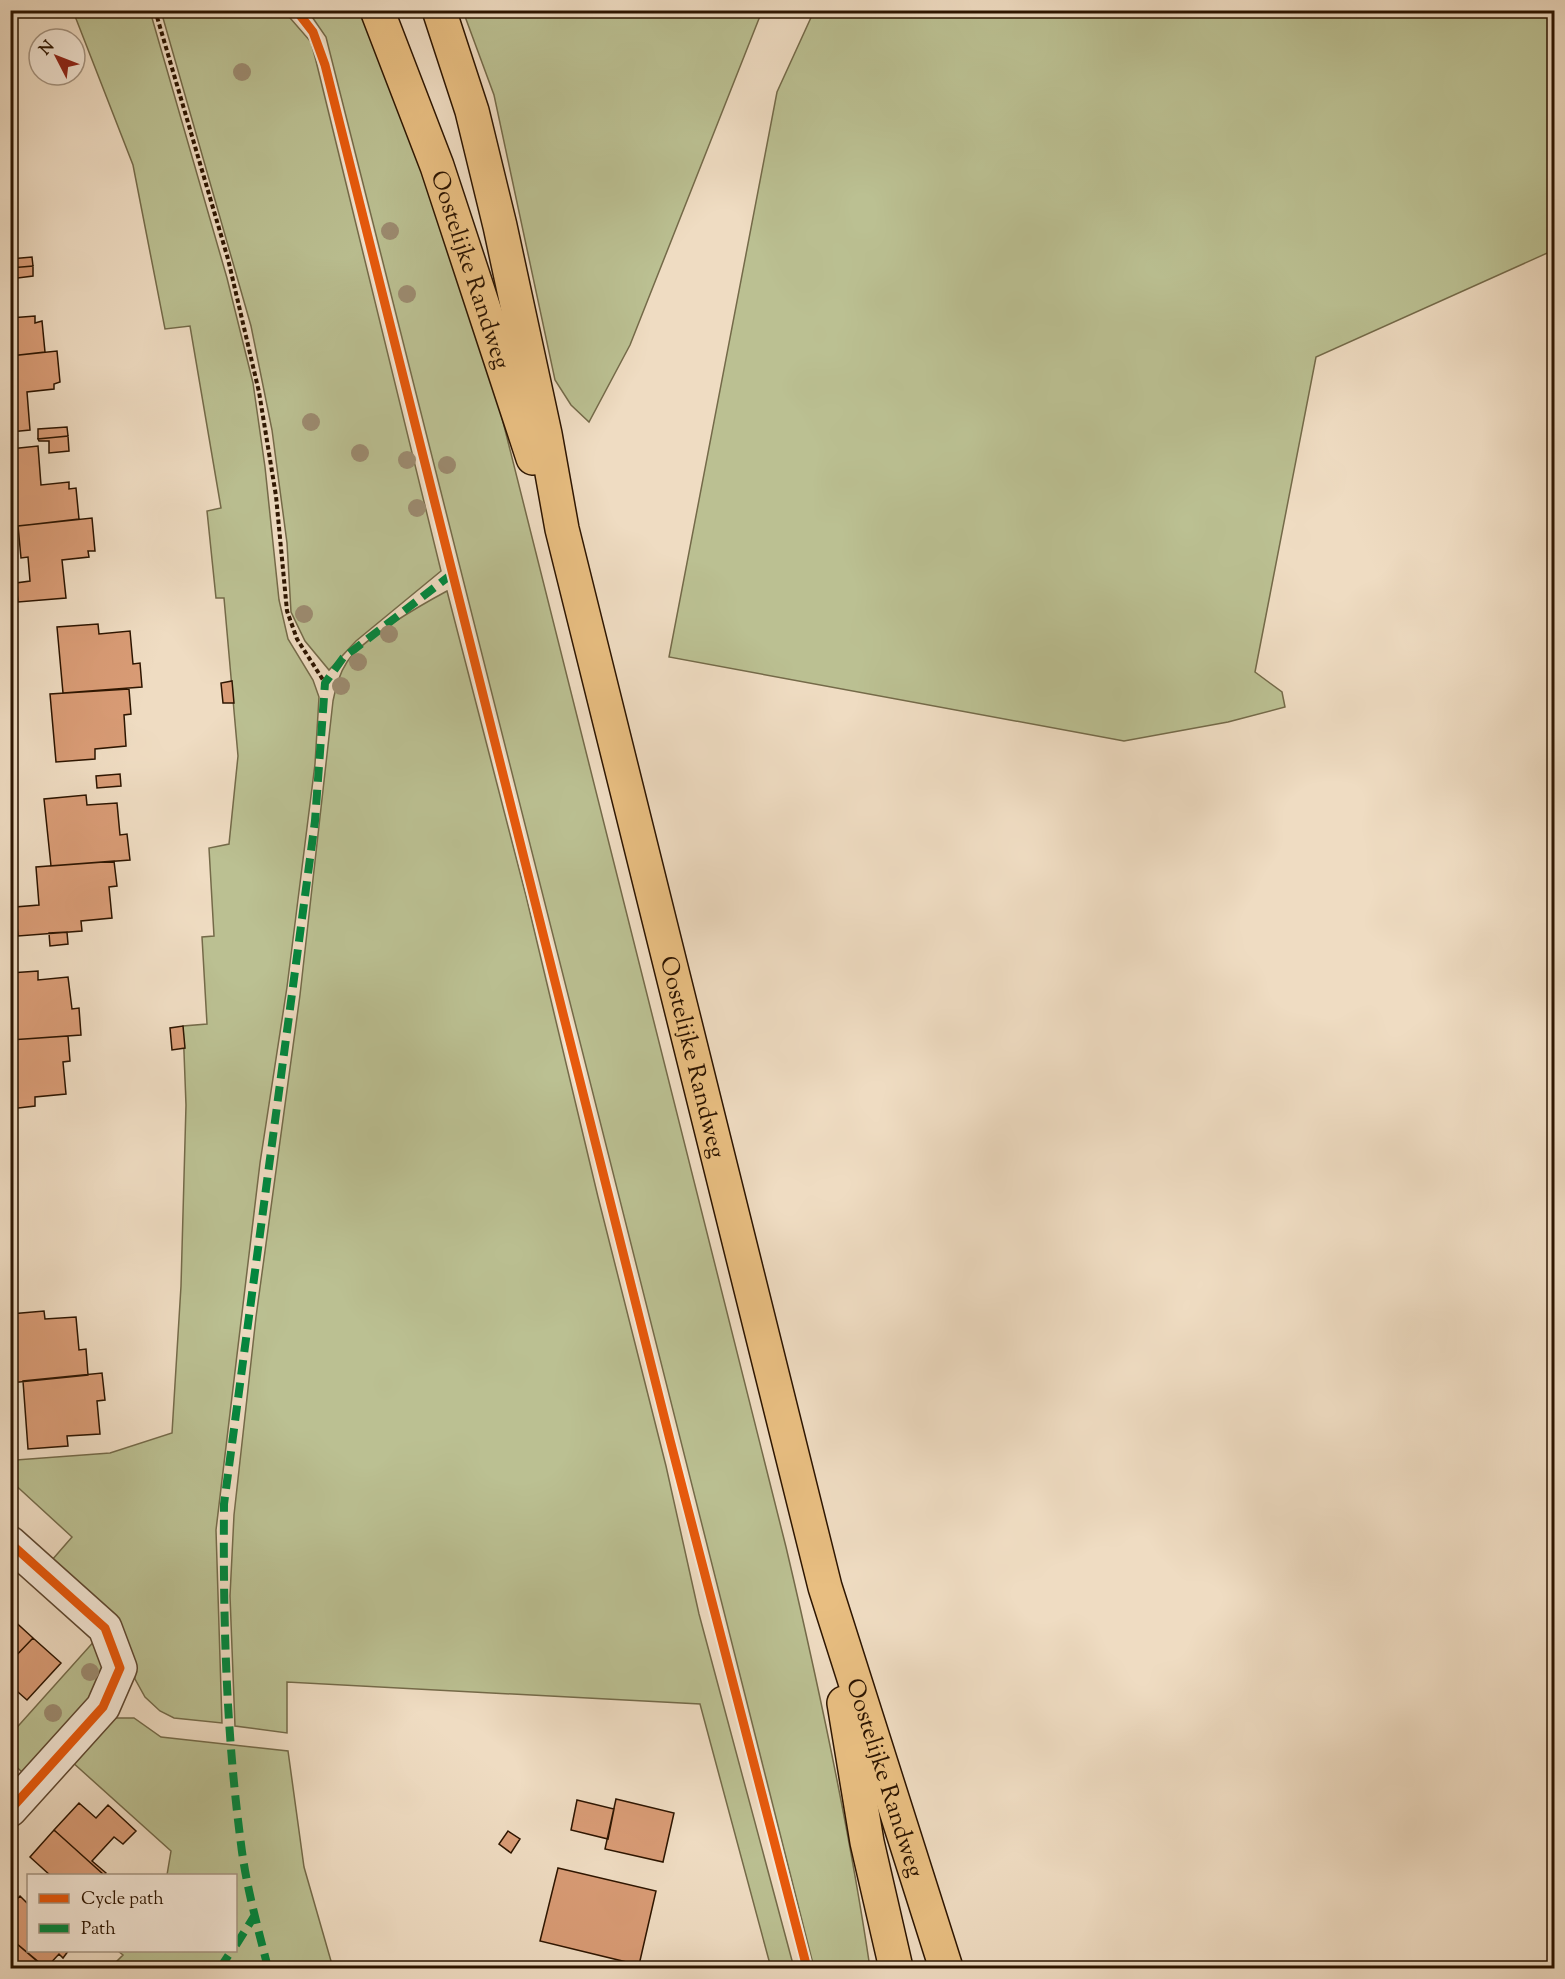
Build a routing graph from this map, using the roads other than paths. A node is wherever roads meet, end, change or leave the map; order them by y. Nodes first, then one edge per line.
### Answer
1 (377, 10) edge
2 (439, 10) edge
3 (562, 529) junction
4 (10, 1543) edge
5 (825, 1587) junction
6 (10, 1810) edge
7 (897, 1968) edge
8 (946, 1968) edge

1 - 3 main road, Oostelijke Randweg
2 - 3 main road, Oostelijke Randweg
3 - 5 main road, Oostelijke Randweg
4 - 6 street
5 - 7 main road, Oostelijke Randweg
5 - 8 main road, Oostelijke Randweg

